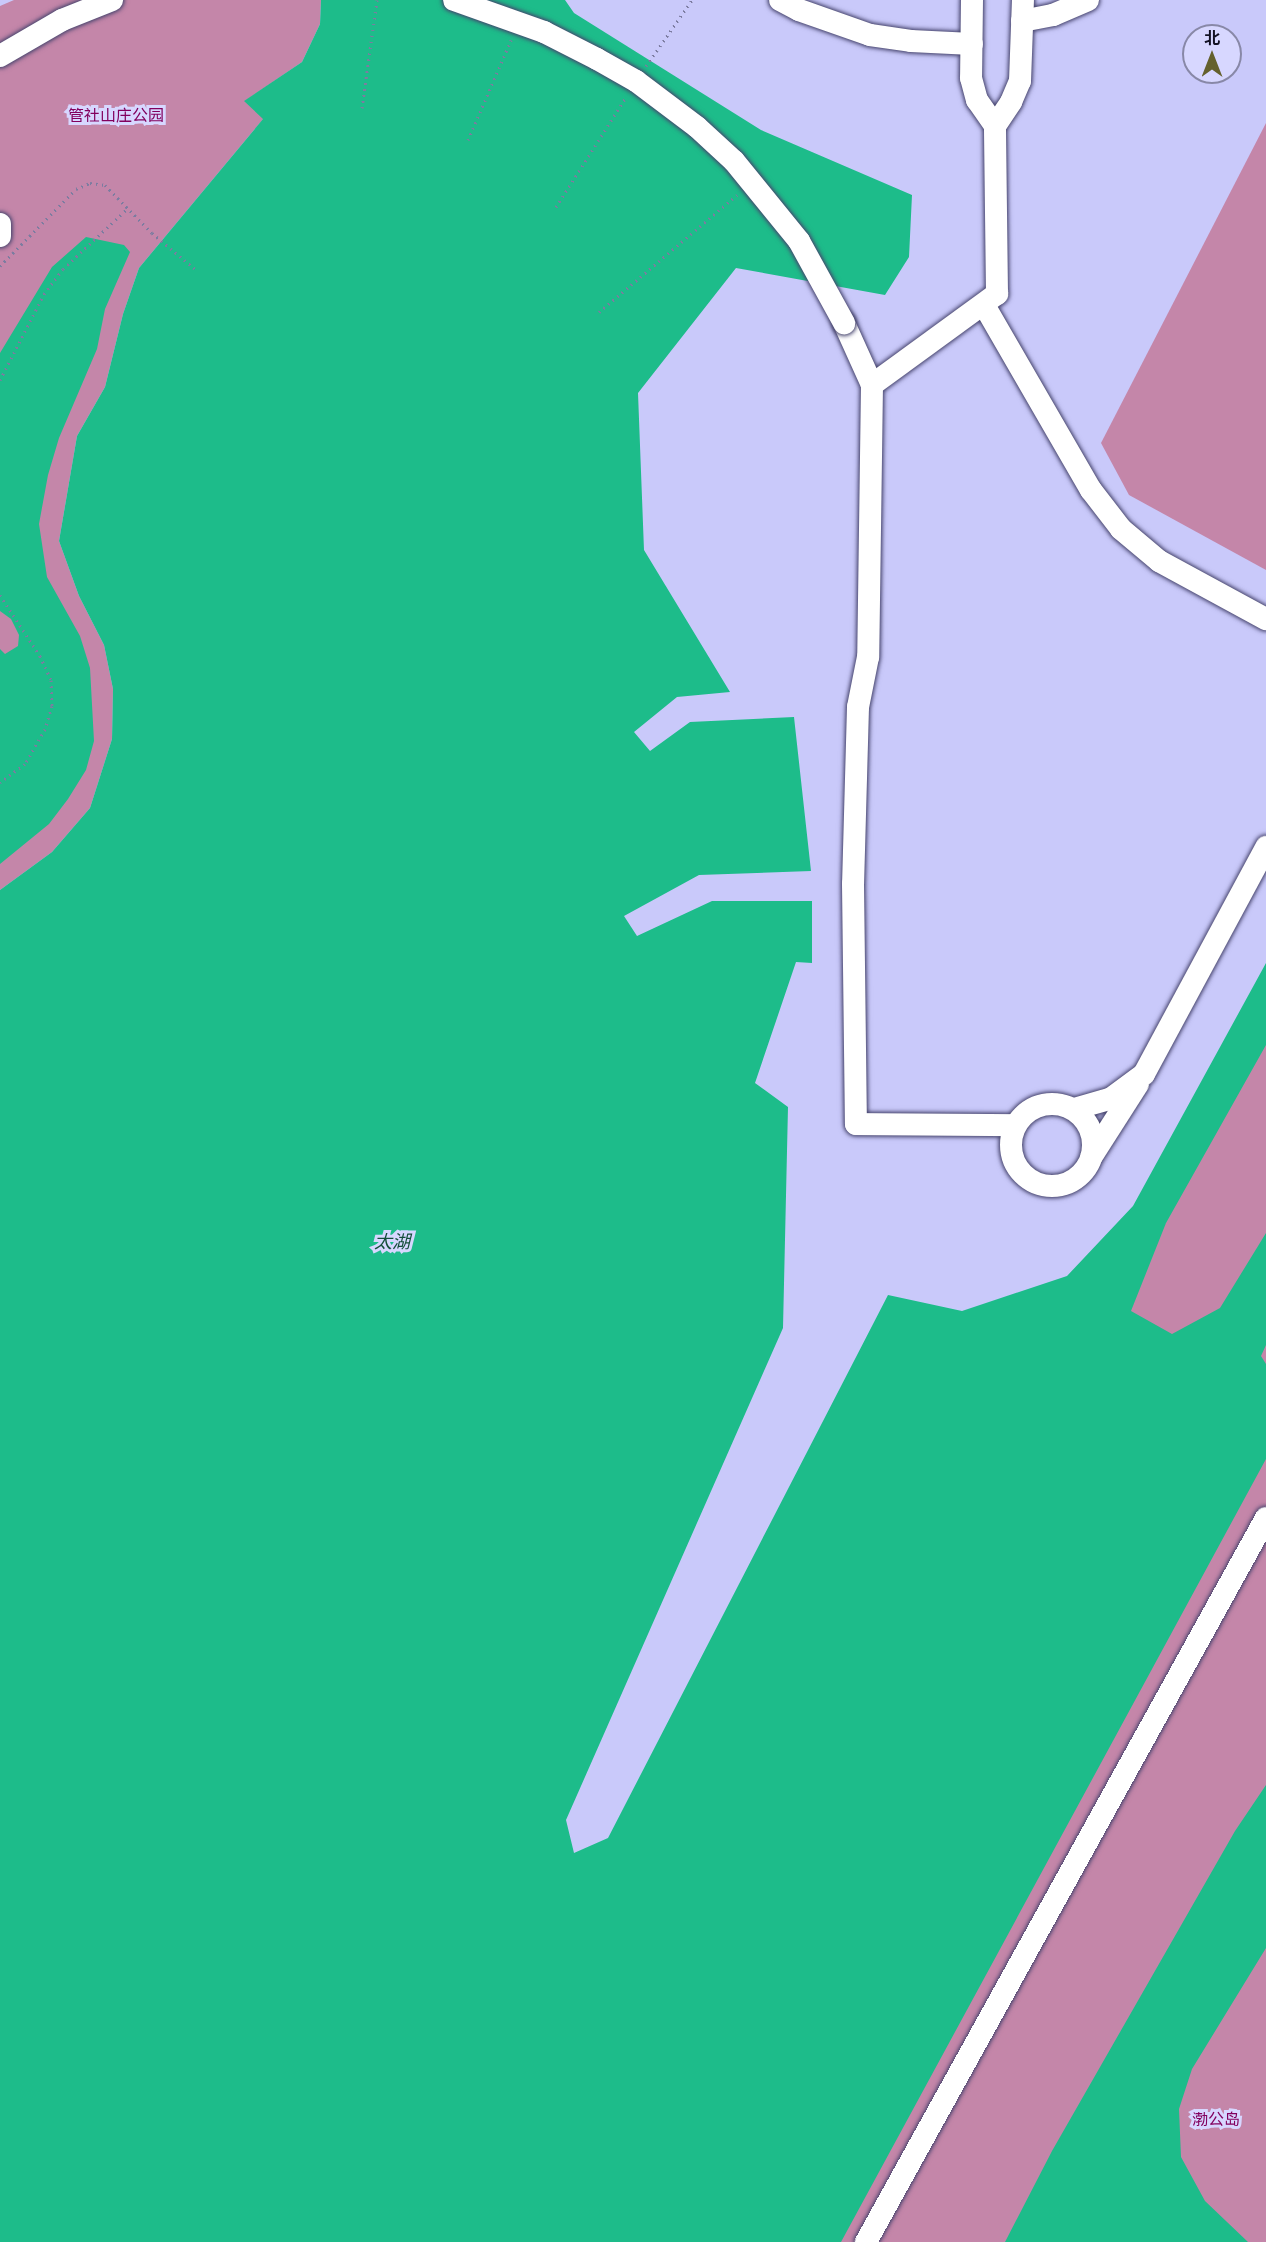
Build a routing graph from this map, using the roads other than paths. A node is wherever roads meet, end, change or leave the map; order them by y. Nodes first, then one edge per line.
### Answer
1 (111, 0) edge
2 (454, 0) edge
3 (780, 0) edge
4 (972, 0) edge
5 (1088, 0) edge
6 (1022, 10) edge
7 (972, 44) junction
8 (0, 56) edge
9 (995, 126) junction
10 (0, 224) edge
11 (0, 236) edge
12 (984, 305) junction
13 (872, 385) junction
14 (1266, 619) edge
15 (1266, 847) edge
16 (1144, 1074) junction
17 (1074, 1109) junction
18 (1014, 1125) junction
19 (1092, 1156) junction
20 (1266, 1518) edge
21 (866, 2242) edge

1 - 8 street
2 - 13 street, bridge
3 - 7 street
4 - 7 street
5 - 6 street
6 - 9 street
7 - 9 street
9 - 12 street
10 - 11 street
12 - 13 street
12 - 14 street
13 - 18 street
15 - 16 street
16 - 17 street
16 - 19 street
17 - 18 street
17 - 19 street
18 - 19 street
20 - 21 street

